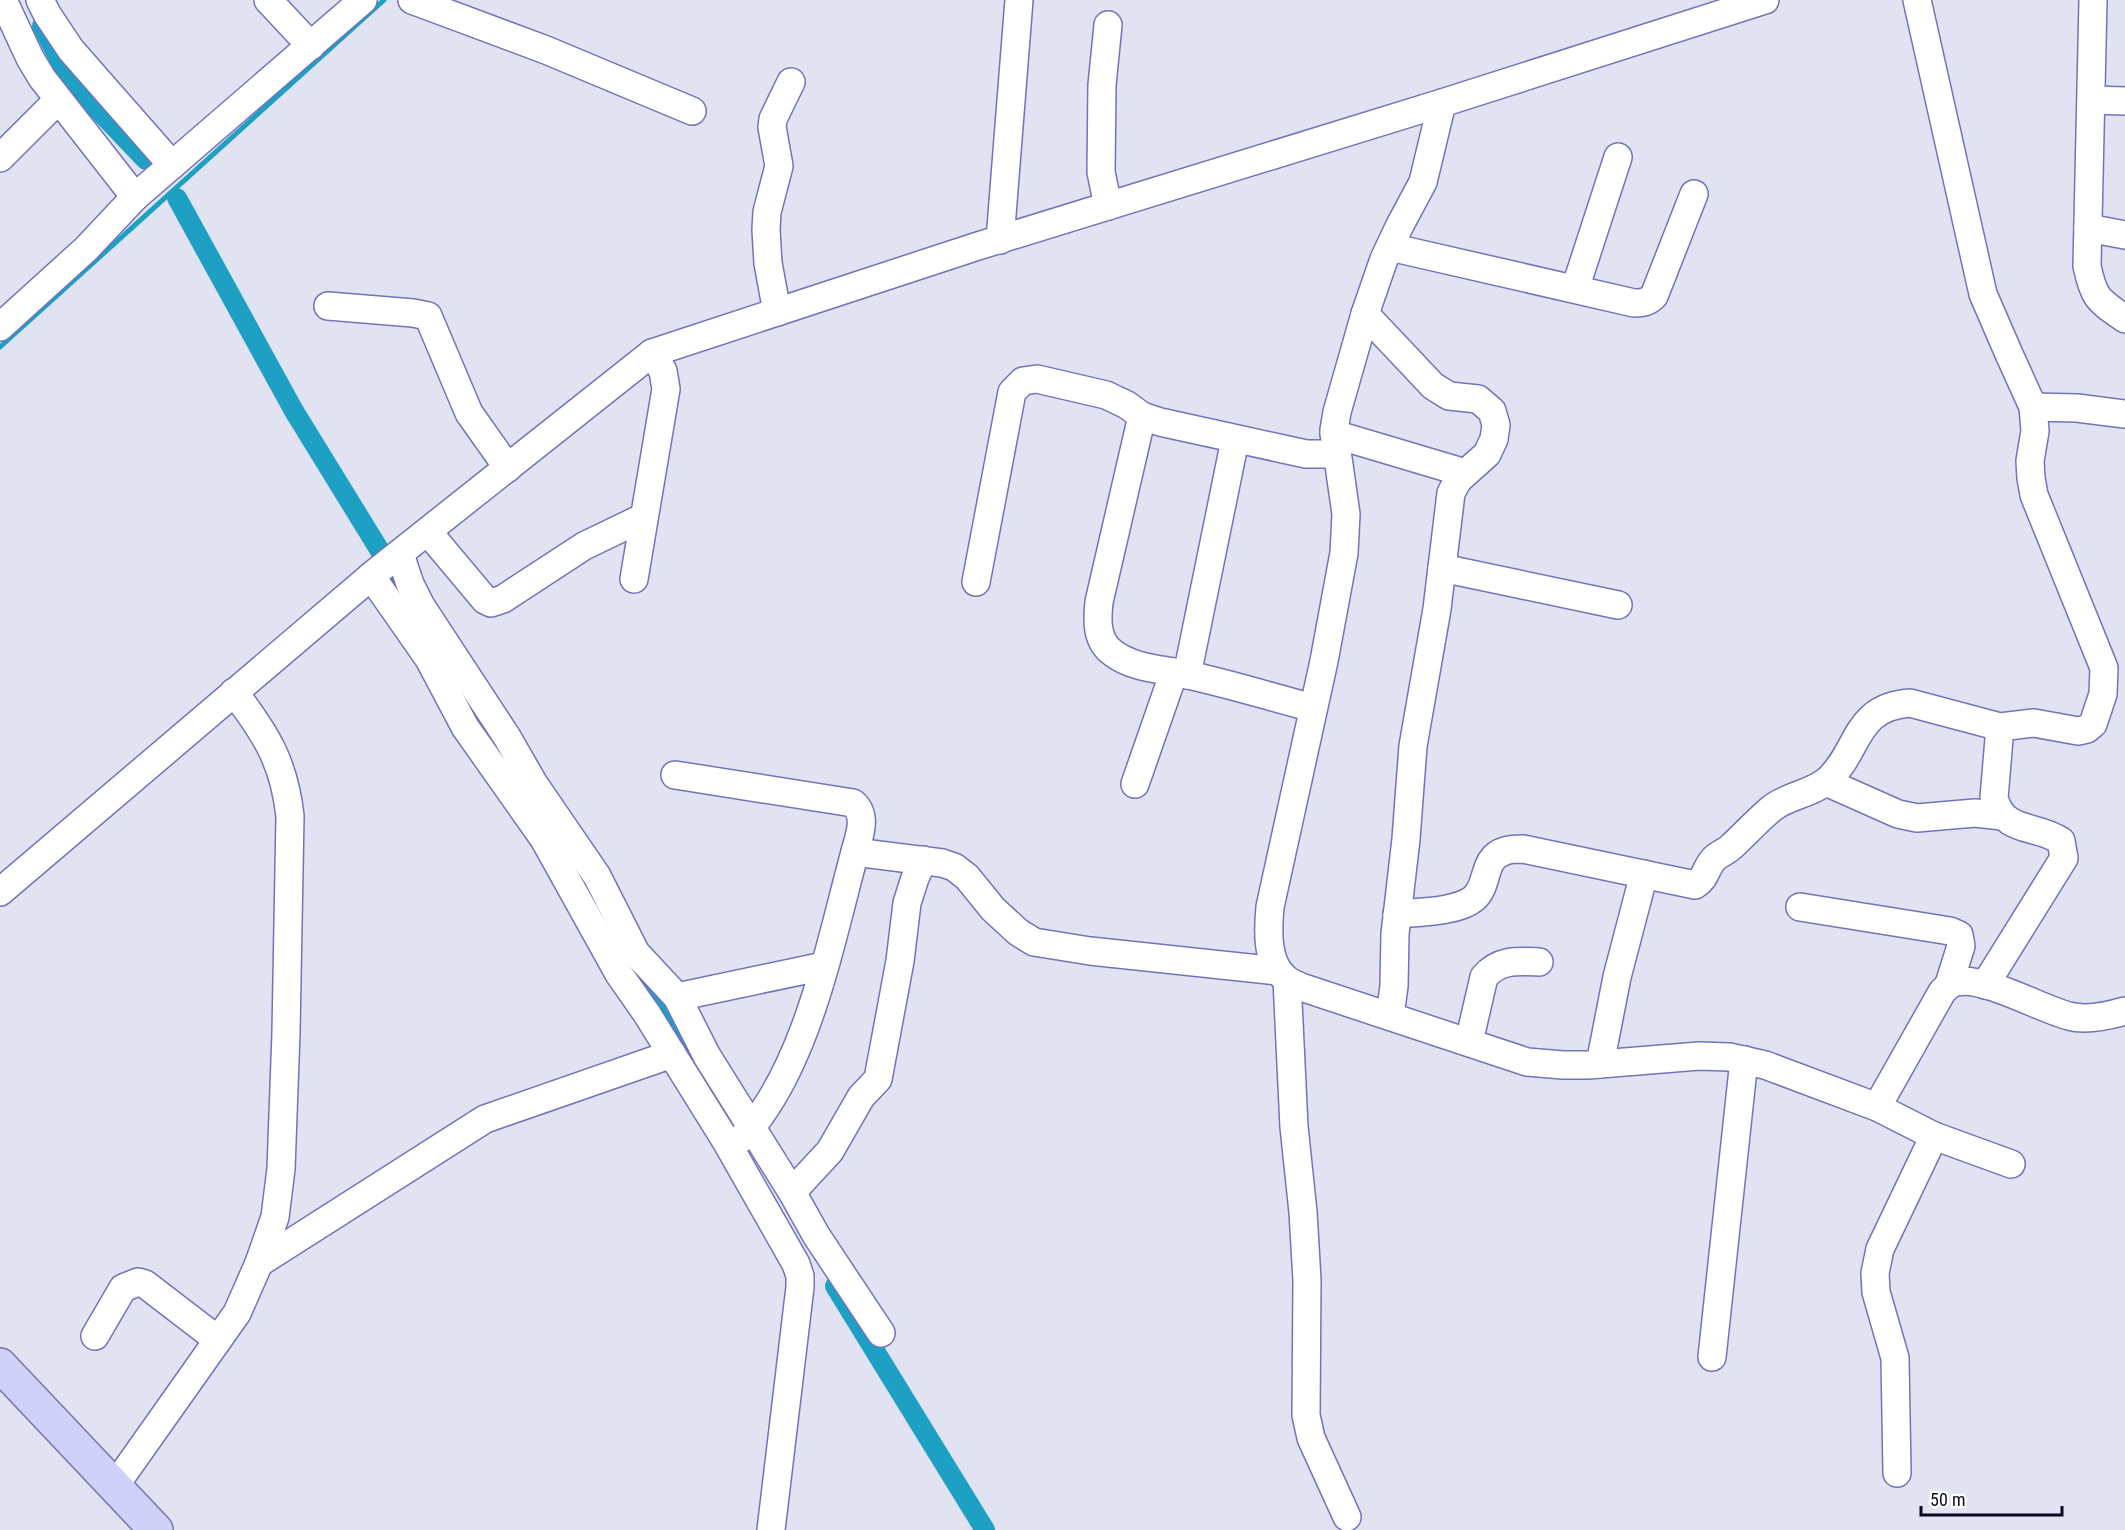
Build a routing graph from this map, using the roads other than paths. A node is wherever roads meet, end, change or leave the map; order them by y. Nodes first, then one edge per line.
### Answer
1 (3, 0) edge
2 (40, 0) edge
3 (268, 0) edge
4 (363, 0) edge
5 (412, 0) edge
6 (1018, 0) edge
7 (1765, 0) edge
8 (1917, 0) edge
9 (2093, 0) edge
10 (1108, 25) dead end
11 (311, 46) junction
12 (791, 82) dead end
13 (58, 100) junction
14 (2092, 100) junction
15 (2125, 100) edge
16 (1442, 104) junction
17 (692, 111) dead end
18 (1618, 157) dead end
19 (0, 158) edge
20 (172, 165) junction
21 (1694, 194) dead end
22 (135, 197) junction
23 (1108, 206) junction
24 (2088, 228) junction
25 (2125, 235) edge
26 (1000, 240) junction
27 (1390, 247) junction
28 (1575, 289) junction
29 (328, 306) dead end
30 (777, 312) junction
31 (1365, 315) junction
32 (2125, 319) edge
33 (0, 327) edge
34 (652, 353) junction
35 (2033, 407) junction
36 (2125, 414) edge
37 (1142, 416) junction
38 (1235, 440) junction
39 (1335, 444) junction
40 (508, 468) junction
41 (1465, 473) junction
42 (644, 517) junction
43 (428, 532) junction
44 (385, 566) junction
45 (1442, 567) junction
46 (634, 579) dead end
47 (976, 582) dead end
48 (1618, 605) dead end
49 (1181, 673) junction
50 (234, 692) junction
51 (1313, 708) junction
52 (2000, 727) junction
53 (675, 776) dead end
54 (1826, 782) junction
55 (1136, 784) dead end
56 (2002, 816) junction
57 (855, 852) junction
58 (923, 860) junction
59 (1644, 874) junction
60 (0, 892) edge
61 (1800, 907) dead end
62 (1397, 914) junction
63 (1539, 962) dead end
64 (824, 966) junction
65 (1282, 975) junction
66 (1949, 984) junction
67 (1985, 985) junction
68 (2125, 993) edge
69 (677, 997) junction
70 (2118, 1013) edge
71 (1390, 1016) junction
72 (1469, 1042) junction
73 (672, 1054) junction
74 (1744, 1060) junction
75 (1600, 1064) junction
76 (1876, 1107) junction
77 (1934, 1136) junction
78 (742, 1137) junction
79 (2011, 1164) dead end
80 (792, 1192) junction
81 (259, 1263) junction
82 (881, 1332) dead end
83 (94, 1336) dead end
84 (218, 1340) junction
85 (1712, 1358) dead end
86 (0, 1365) edge
87 (1897, 1473) dead end
88 (114, 1487) junction
89 (1347, 1517) dead end
90 (148, 1527) edge
91 (771, 1530) edge

1 - 13 street
2 - 20 street
3 - 11 street
4 - 11 street
5 - 17 street
6 - 26 street
7 - 16 street
8 - 35 street
9 - 14 street
10 - 23 street
11 - 20 street
12 - 30 street
13 - 19 street
13 - 22 street
14 - 15 street
14 - 24 street
16 - 23 street
16 - 27 street
18 - 28 street
20 - 22 street
21 - 28 street
22 - 33 street
23 - 26 street
24 - 25 street
24 - 32 street
26 - 30 street
27 - 28 street
27 - 31 street
29 - 40 street
30 - 34 street
31 - 39 street
31 - 41 street
34 - 40 street
34 - 42 street
35 - 36 street
35 - 52 street
37 - 38 street
37 - 47 street
37 - 49 street
38 - 39 street
38 - 49 street
39 - 41 street
39 - 51 street
40 - 43 street
41 - 45 street
42 - 43 street
42 - 46 street
43 - 44 street
44 - 50 street
44 - 69 street
44 - 73 street
45 - 48 street
45 - 62 street
49 - 51 street
49 - 55 street
50 - 60 street
50 - 81 street
51 - 65 street
52 - 54 street
52 - 56 street
53 - 57 street
54 - 56 street
54 - 59 street
56 - 67 street
57 - 58 street
57 - 64 street
58 - 65 street
58 - 80 street
59 - 62 street
59 - 75 street
61 - 66 street
62 - 71 street
63 - 72 street
64 - 69 street
64 - 78 street
65 - 71 street
65 - 89 street
66 - 67 street
66 - 76 street
67 - 70 street
68 - 70 street
69 - 78 street
71 - 72 street
72 - 75 street
73 - 78 street
73 - 81 street
74 - 75 street
74 - 76 street
74 - 85 street
76 - 77 street
77 - 79 street
77 - 87 street
78 - 80 street
78 - 91 street
80 - 82 street
81 - 84 street
83 - 84 street
84 - 88 street
86 - 88 main road
88 - 90 main road

